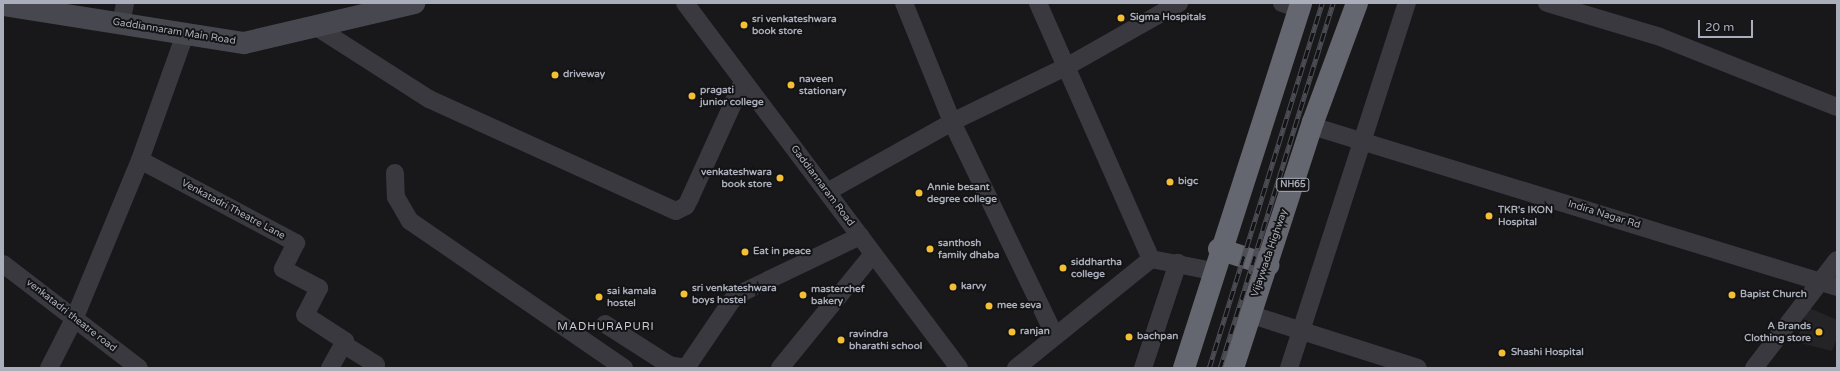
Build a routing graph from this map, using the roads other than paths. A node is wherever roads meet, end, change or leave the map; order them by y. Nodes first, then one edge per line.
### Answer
1 (125, 3) edge
2 (414, 3) edge
3 (685, 3) edge
4 (904, 3) edge
5 (1038, 3) edge
6 (1179, 3) edge
7 (1357, 3) edge
8 (1407, 3) edge
9 (1547, 3) edge
10 (3, 5) edge
11 (1294, 5) edge
12 (382, 7) edge
13 (121, 24) junction
14 (318, 28) junction
15 (185, 34) junction
16 (1066, 67) junction
17 (743, 81) junction
18 (1837, 107) edge
19 (952, 122) junction
20 (1312, 126) junction
21 (1363, 141) junction
22 (140, 160) junction
23 (395, 173) dead end
24 (827, 192) junction
25 (860, 236) junction
26 (1219, 249) junction
27 (873, 254) junction
28 (1151, 259) junction
29 (1837, 260) edge
30 (1178, 263) junction
31 (3, 264) edge
32 (1268, 265) junction
33 (1212, 271) junction
34 (1829, 284) edge
35 (1249, 314) junction
36 (75, 317) junction
37 (605, 324) dead end
38 (1301, 330) junction
39 (1055, 336) junction
40 (343, 344) junction
41 (376, 365) dead end
42 (668, 366) edge
43 (955, 366) edge
44 (49, 368) edge
45 (139, 368) edge
46 (330, 368) edge
47 (624, 368) edge
48 (780, 368) edge
49 (1016, 368) edge
50 (1143, 368) edge
51 (1184, 368) edge
52 (1233, 368) edge
53 (1289, 368) edge
54 (1418, 368) edge
55 (1754, 368) edge

1 - 13 street
2 - 12 main road, Gaddiannaram Main Road
3 - 17 street, Gaddiannaram Road
4 - 19 street
5 - 16 street
6 - 16 street
7 - 20 highway, Vijaywada Highway / NH65
8 - 21 street
9 - 18 street
10 - 13 main road, Gaddiannaram Main Road
11 - 26 highway
12 - 14 main road, Gaddiannaram Main Road
13 - 15 main road, Gaddiannaram Main Road
14 - 15 main road, Gaddiannaram Main Road
14 - 17 street
15 - 22 street
16 - 19 street
16 - 28 street
17 - 24 street, Gaddiannaram Road
19 - 24 street
19 - 39 street
20 - 21 street, Indira Nagar Rd
20 - 32 highway, Vijaywada Highway / NH65
21 - 34 street, Indira Nagar Rd
21 - 38 street
22 - 36 street
22 - 40 street, Venkatadri Theatre Lane
23 - 47 street
24 - 25 street, Gaddiannaram Road
25 - 27 street, Gaddiannaram Road
25 - 42 street
26 - 32 highway
26 - 33 highway
27 - 43 street, Gaddiannaram Road
27 - 48 street
28 - 30 street
28 - 39 street
29 - 34 street
30 - 33 street
30 - 50 street
31 - 36 street, venkatadri theatre road
32 - 35 highway, Vijaywada Highway / NH65
33 - 51 highway
34 - 55 street
35 - 38 street
35 - 52 highway, Vijaywada Highway / NH65
36 - 44 street
36 - 45 street, venkatadri theatre road
37 - 42 street
38 - 53 street
38 - 54 street
39 - 49 street
40 - 41 street
40 - 46 street

